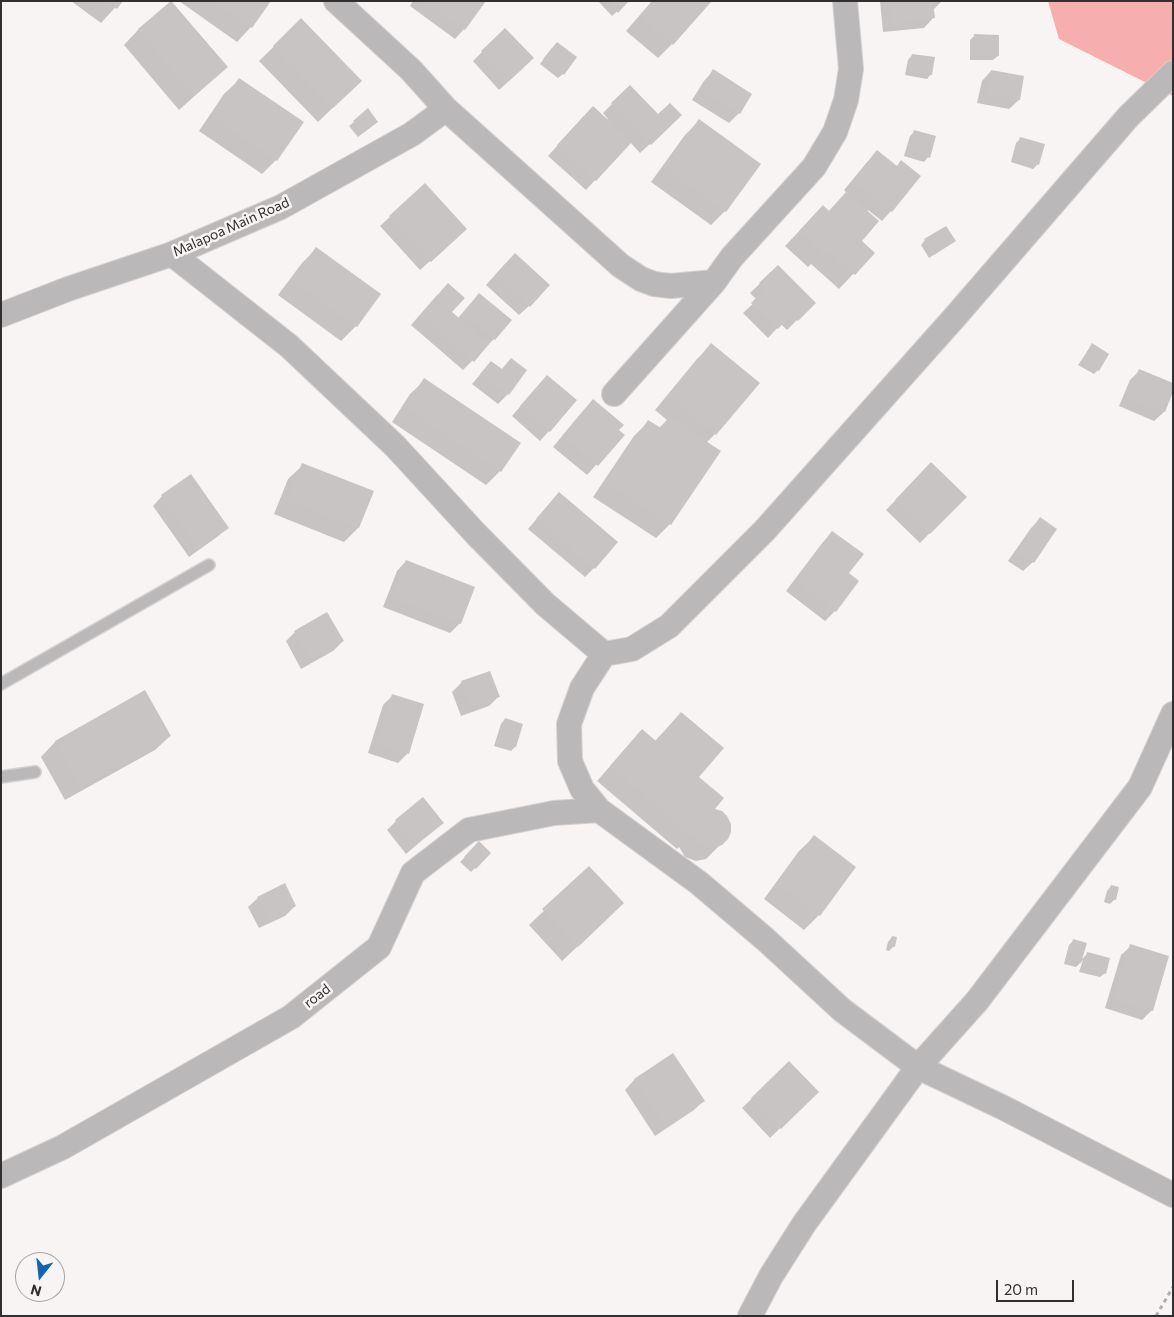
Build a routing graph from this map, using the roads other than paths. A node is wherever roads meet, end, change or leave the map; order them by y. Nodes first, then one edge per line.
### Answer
1 (336, 1) edge
2 (845, 1) edge
3 (1173, 73) edge
4 (446, 109) junction
5 (172, 254) junction
6 (714, 282) junction
7 (1, 315) edge
8 (614, 394) dead end
9 (208, 565) dead end
10 (604, 654) junction
11 (1, 684) edge
12 (1173, 714) edge
13 (36, 772) dead end
14 (1, 777) edge
15 (600, 810) junction
16 (918, 1067) junction
17 (1, 1176) edge
18 (1173, 1195) edge
19 (750, 1316) edge

1 - 4 street
2 - 6 street
3 - 10 street
4 - 5 street, Malapoa Main Road
4 - 6 street
5 - 7 street, Malapoa Main Road
5 - 10 street
6 - 8 street
9 - 11 lane
10 - 15 street
12 - 16 street
13 - 14 lane
15 - 16 street
15 - 17 street, road
16 - 18 street
16 - 19 street

